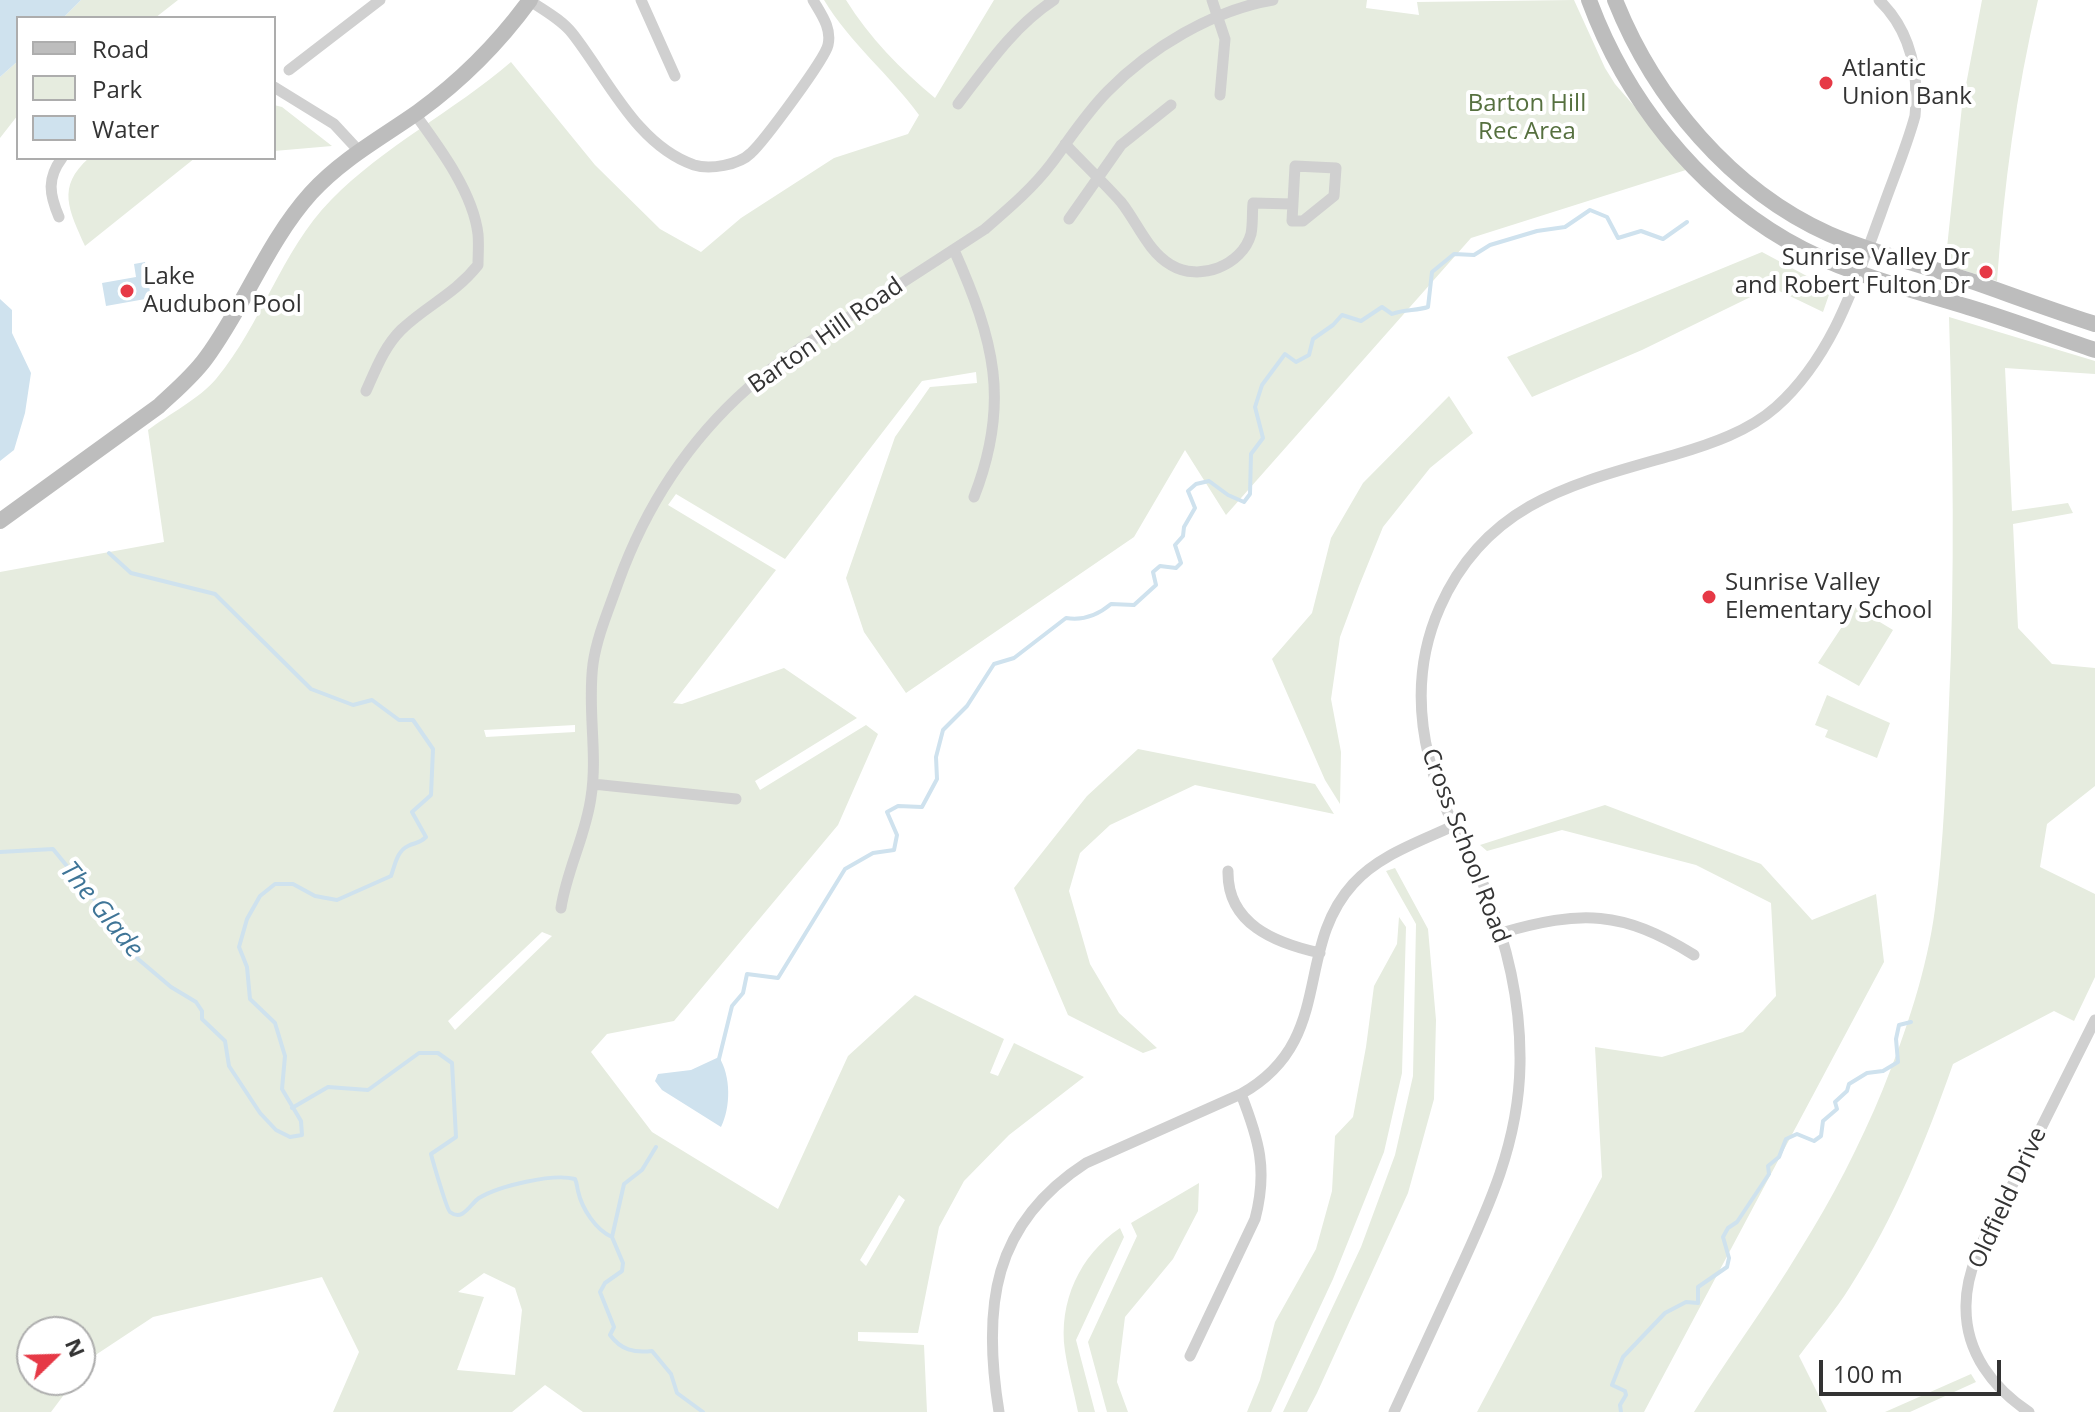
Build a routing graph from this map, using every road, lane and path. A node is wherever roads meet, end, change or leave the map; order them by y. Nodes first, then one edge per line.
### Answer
1 (380, 0) edge
2 (530, 0) edge
3 (641, 0) edge
4 (813, 0) edge
5 (1054, 0) edge
6 (1212, 0) edge
7 (1273, 0) edge
8 (1589, 0) edge
9 (1615, 0) edge
10 (1879, 0) edge
11 (1217, 18) junction
12 (289, 70) dead end
13 (675, 76) dead end
14 (276, 88) edge
15 (1220, 95) dead end
16 (958, 104) dead end
17 (1171, 105) dead end
18 (415, 114) junction
19 (1065, 144) junction
20 (359, 151) junction
21 (61, 160) edge
22 (1097, 177) junction
23 (1292, 204) junction
24 (59, 217) dead end
25 (1069, 219) dead end
26 (1868, 247) junction
27 (954, 250) junction
28 (1858, 273) junction
29 (2095, 324) edge
30 (2095, 350) edge
31 (366, 391) dead end
32 (974, 497) dead end
33 (0, 521) edge
34 (593, 784) junction
35 (736, 799) dead end
36 (1453, 826) junction
37 (1228, 871) dead end
38 (561, 908) dead end
39 (1501, 933) junction
40 (1320, 953) junction
41 (1694, 955) dead end
42 (2095, 1020) edge
43 (2090, 1041) edge
44 (1241, 1094) junction
45 (1190, 1356) dead end
46 (999, 1412) edge
47 (1394, 1412) edge
48 (2029, 1412) edge

1 - 12 street
2 - 4 street
2 - 18 main road
3 - 13 street
5 - 16 street
6 - 11 street
7 - 11 street, Barton Hill Road
8 - 28 main road
9 - 26 main road
10 - 26 street, Cross School Road
11 - 15 street
11 - 19 street, Barton Hill Road
14 - 20 street
17 - 22 street
18 - 20 main road
18 - 31 street
19 - 22 street
19 - 27 street, Barton Hill Road
20 - 33 main road
21 - 24 street
22 - 23 street
22 - 25 street
23 - 23 street
26 - 28 street, Cross School Road
26 - 29 main road
27 - 32 street
27 - 34 street, Barton Hill Road
28 - 30 main road
28 - 36 street, Cross School Road
34 - 35 street
34 - 38 street, Barton Hill Road
36 - 39 street, Cross School Road
36 - 40 street
37 - 40 street
39 - 41 street
39 - 47 street, Cross School Road
40 - 44 street
42 - 43 street, Oldfield Drive
43 - 48 street, Oldfield Drive
44 - 45 street
44 - 46 street

